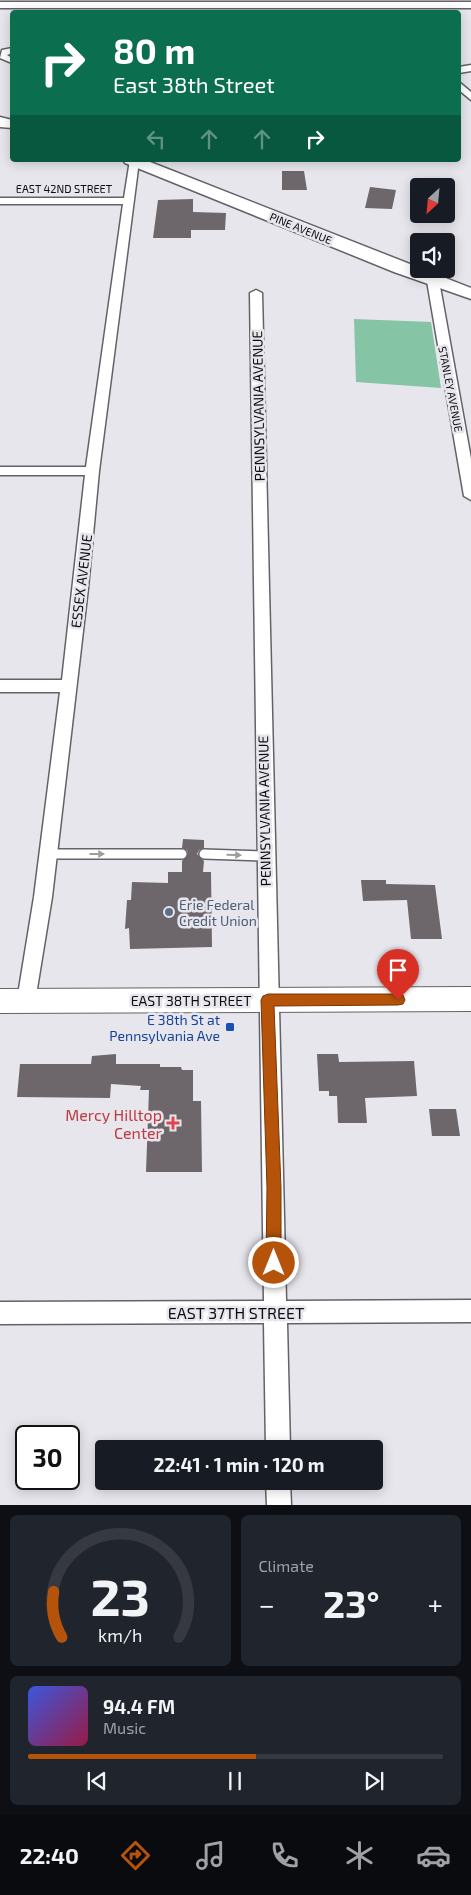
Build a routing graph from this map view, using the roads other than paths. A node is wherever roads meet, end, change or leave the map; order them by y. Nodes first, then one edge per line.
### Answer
1 (0, 5) edge
2 (471, 5) edge
3 (413, 9) edge
4 (6, 52) edge
5 (10, 60) edge
6 (461, 87) edge
7 (471, 96) edge
8 (132, 162) edge
9 (137, 162) edge
10 (0, 201) edge
11 (129, 201) junction
12 (432, 281) junction
13 (256, 294) dead end
14 (471, 294) edge
15 (0, 471) edge
16 (92, 471) junction
17 (471, 496) edge
18 (0, 686) edge
19 (68, 686) junction
20 (48, 854) junction
21 (182, 854) dead end
22 (204, 854) dead end
23 (265, 856) junction
24 (471, 999) edge
25 (268, 1000) junction
26 (13, 1001) edge
27 (471, 1311) edge
28 (274, 1312) junction
29 (0, 1313) edge
30 (278, 1440) edge
31 (278, 1490) edge
32 (279, 1505) edge

1 - 3 street
2 - 3 street
4 - 5 street
6 - 7 street
8 - 11 street, ESSEX AVENUE
9 - 12 main road, PINE AVENUE
10 - 11 street, EAST 42ND STREET
11 - 16 street, ESSEX AVENUE
12 - 14 main road, PINE AVENUE
12 - 17 street, STANLEY AVENUE
13 - 23 street, PENNSYLVANIA AVENUE
15 - 16 street
16 - 19 street, ESSEX AVENUE
18 - 19 street
19 - 20 street, ESSEX AVENUE
20 -> 21 lane
20 - 26 street, ESSEX AVENUE
22 -> 23 lane
23 - 25 street, PENNSYLVANIA AVENUE
24 - 25 main road, EAST 38TH STREET
25 - 26 main road, EAST 38TH STREET
25 - 28 street, PENNSYLVANIA AVENUE
27 - 28 street, EAST 37TH STREET
28 - 29 street, EAST 37TH STREET
28 - 30 street, PENNSYLVANIA AVENUE
31 - 32 street

